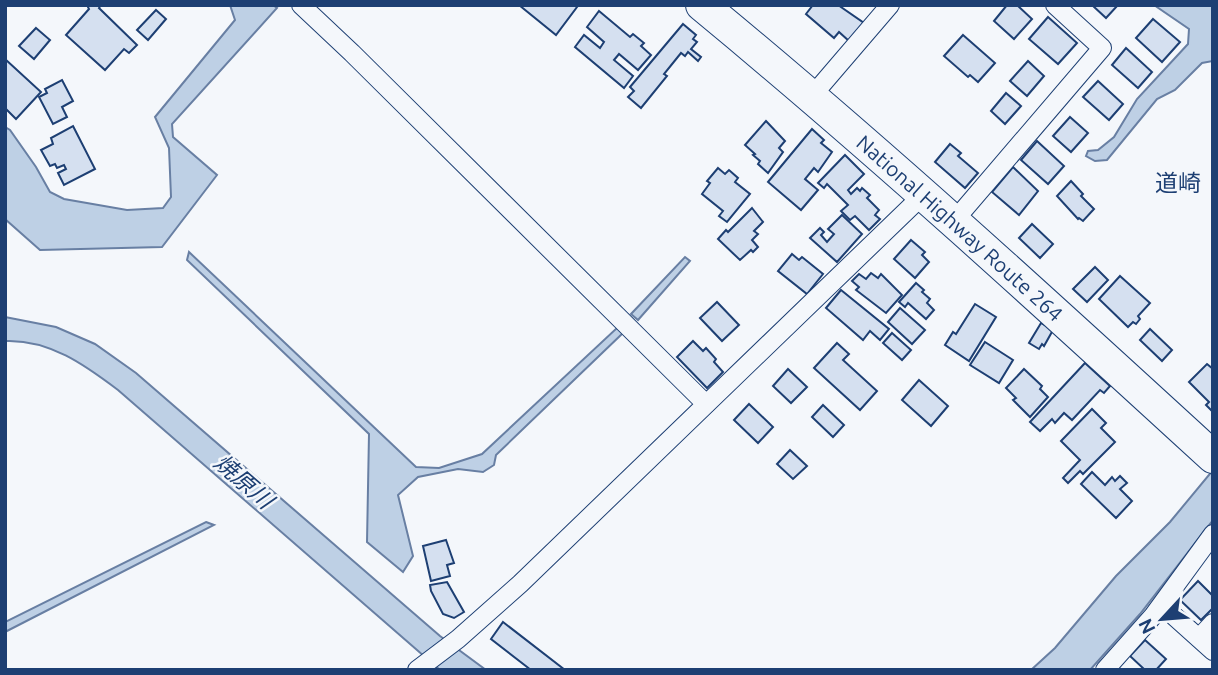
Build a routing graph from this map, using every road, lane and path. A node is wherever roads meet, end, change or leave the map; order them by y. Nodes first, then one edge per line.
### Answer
1 (301, 5) edge
2 (702, 5) edge
3 (890, 5) edge
4 (1055, 5) edge
5 (812, 96) junction
6 (924, 194) junction
7 (954, 221) junction
8 (706, 404) junction
9 (1213, 457) edge
10 (1213, 534) edge
11 (1174, 616) dead end
12 (1213, 623) edge
13 (1199, 638) junction
14 (1213, 651) edge
15 (417, 670) edge
16 (1105, 670) edge

1 - 8 street
2 - 5 highway, National Highway Route 264
3 - 5 street
4 - 7 street
5 - 6 highway, National Highway Route 264
6 - 7 highway, National Highway Route 264
6 - 8 street
7 - 9 highway, National Highway Route 264
8 - 15 street
10 - 16 street
11 - 13 street
12 - 13 street
13 - 14 street

